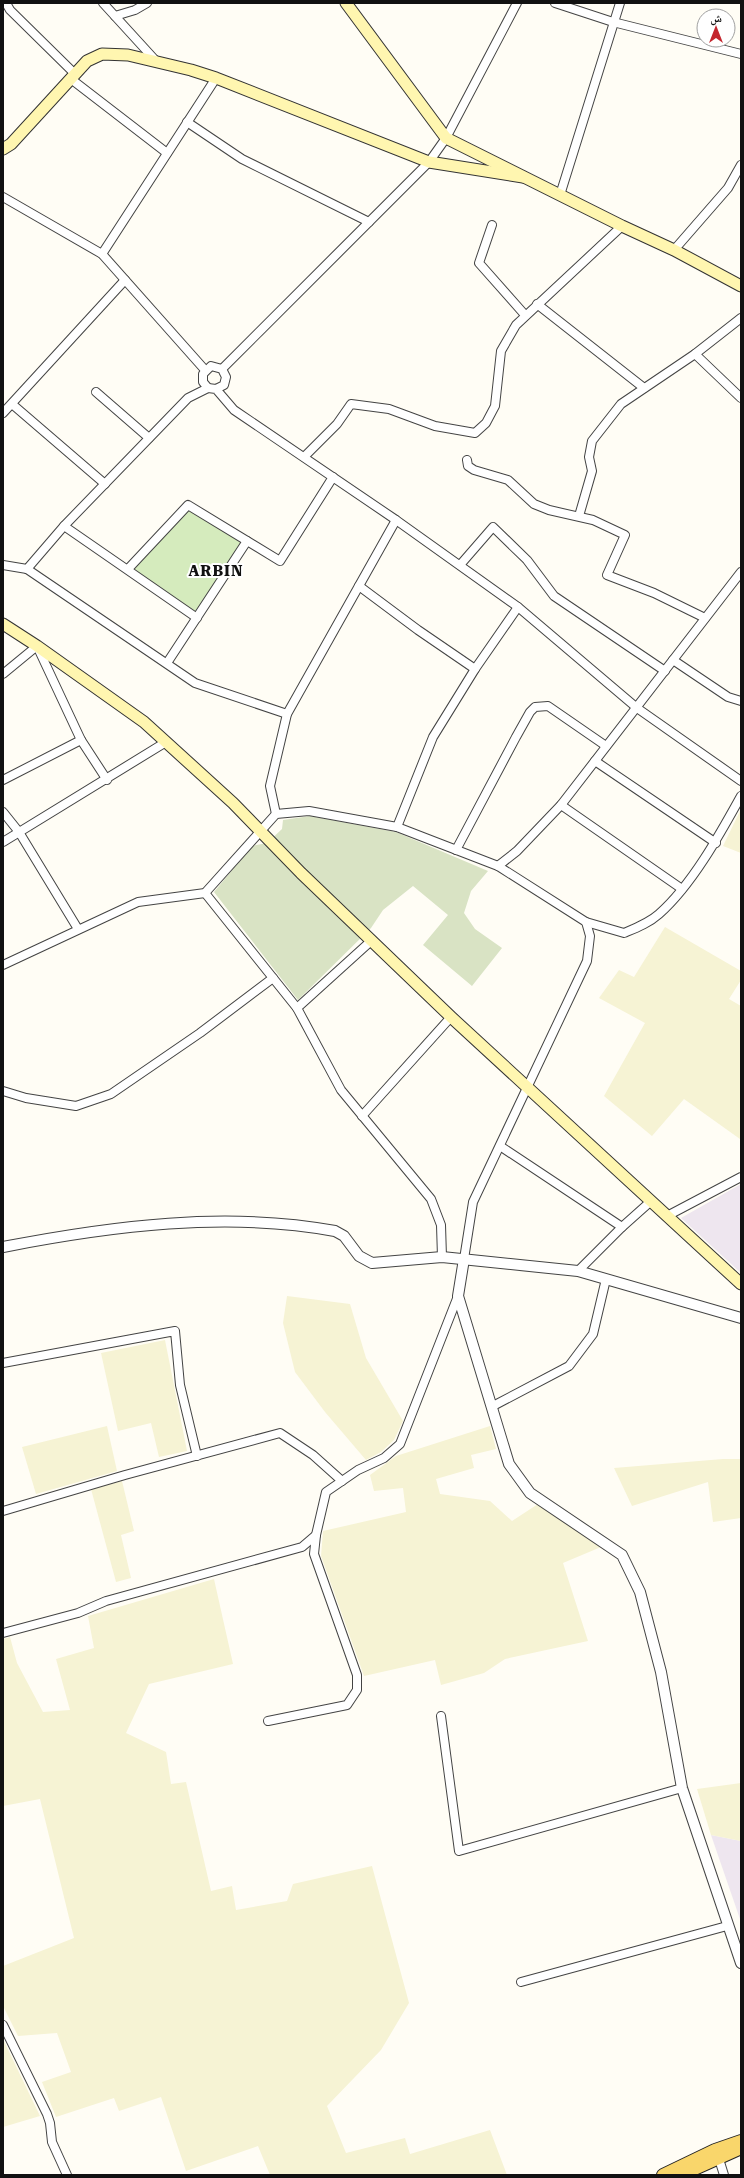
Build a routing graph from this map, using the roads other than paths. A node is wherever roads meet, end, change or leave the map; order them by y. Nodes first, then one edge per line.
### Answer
1 (6, 3) edge
2 (103, 3) edge
3 (147, 3) edge
4 (346, 3) edge
5 (517, 3) edge
6 (555, 3) edge
7 (620, 3) edge
8 (114, 16) junction
9 (613, 22) junction
10 (741, 54) edge
11 (156, 61) junction
12 (73, 77) junction
13 (216, 78) junction
14 (187, 122) junction
15 (446, 138) junction
16 (3, 149) edge
17 (167, 153) junction
18 (429, 162) junction
19 (741, 166) edge
20 (523, 177) junction
21 (560, 195) junction
22 (3, 197) edge
23 (368, 222) junction
24 (492, 225) dead end
25 (622, 226) junction
26 (674, 250) junction
27 (102, 254) junction
28 (125, 280) junction
29 (741, 286) edge
30 (537, 304) junction
31 (525, 316) junction
32 (741, 318) edge
33 (695, 354) junction
34 (222, 369) junction
35 (205, 370) junction
36 (644, 388) junction
37 (212, 389) junction
38 (96, 392) dead end
39 (741, 398) edge
40 (12, 404) junction
41 (3, 413) edge
42 (149, 438) junction
43 (304, 457) junction
44 (467, 460) dead end
45 (333, 477) junction
46 (105, 484) junction
47 (579, 516) junction
48 (396, 520) junction
49 (64, 526) junction
50 (247, 541) junction
51 (3, 565) edge
52 (460, 565) junction
53 (27, 569) junction
54 (128, 569) junction
55 (741, 572) edge
56 (359, 586) junction
57 (518, 607) junction
58 (197, 618) junction
59 (705, 618) junction
60 (3, 624) edge
61 (37, 646) junction
62 (673, 660) junction
63 (167, 663) junction
64 (475, 669) junction
65 (664, 671) junction
66 (3, 674) edge
67 (741, 701) edge
68 (637, 708) junction
69 (287, 714) junction
70 (81, 740) junction
71 (166, 742) junction
72 (606, 746) junction
73 (595, 761) junction
74 (3, 780) edge
75 (107, 780) junction
76 (741, 781) edge
77 (741, 796) edge
78 (561, 805) junction
79 (3, 812) edge
80 (276, 814) junction
81 (397, 827) junction
82 (18, 832) junction
83 (260, 832) junction
84 (3, 842) edge
85 (716, 843) junction
86 (456, 850) junction
87 (498, 866) junction
88 (682, 889) junction
89 (205, 893) junction
90 (586, 922) junction
91 (78, 929) junction
92 (371, 941) junction
93 (3, 965) edge
94 (273, 978) junction
95 (298, 1008) junction
96 (451, 1017) junction
97 (528, 1088) junction
98 (3, 1091) edge
99 (362, 1116) junction
100 (500, 1146) junction
101 (741, 1177) edge
102 (650, 1202) junction
103 (667, 1216) junction
104 (622, 1227) junction
105 (3, 1247) edge
106 (442, 1257) junction
107 (464, 1259) junction
108 (578, 1271) junction
109 (606, 1279) junction
110 (741, 1284) edge
111 (458, 1296) junction
112 (741, 1318) edge
113 (3, 1363) edge
114 (493, 1406) junction
115 (197, 1456) junction
116 (342, 1481) junction
117 (3, 1511) edge
118 (316, 1535) junction
119 (3, 1633) edge
120 (441, 1716) dead end
121 (268, 1720) dead end
122 (682, 1788) junction
123 (727, 1926) junction
124 (741, 1963) edge
125 (521, 1982) dead end
126 (3, 2025) edge
127 (741, 2141) edge
128 (741, 2148) edge
129 (719, 2159) junction
130 (66, 2175) edge
131 (663, 2175) edge
132 (681, 2175) edge
133 (724, 2175) edge

1 - 12 street
2 - 8 street
3 - 8 street
4 - 15 main road
5 - 15 street
6 - 9 street
7 - 9 street
8 - 11 street
9 - 10 street
9 - 21 street
11 - 12 main road
11 - 13 main road
12 - 16 main road
12 - 17 street
13 - 14 street
13 - 18 main road
14 - 17 street
14 - 23 street
15 - 18 street
15 - 20 main road
17 - 27 street
18 - 20 main road
18 - 23 street
19 - 26 street
20 - 21 main road
21 - 25 main road
22 - 27 street
23 - 34 street
24 - 31 street
25 - 26 main road
25 - 30 street
26 - 29 main road
27 - 28 street
28 - 35 street
28 - 40 street
30 - 31 street
30 - 36 street
31 - 43 street
32 - 33 street
33 - 36 street
33 - 39 street
34 - 35 street
34 - 37 street
35 - 37 street
36 - 47 street
37 - 42 street
37 - 43 street
38 - 42 street
40 - 41 street
40 - 46 street
42 - 46 street
43 - 45 street
44 - 47 street
45 - 48 street
45 - 50 street
46 - 49 street
47 - 59 street
48 - 52 street
48 - 56 street
49 - 53 street
49 - 54 street
50 - 54 street
50 - 58 street
51 - 53 street
52 - 57 street
52 - 65 street
53 - 63 street
54 - 58 street
55 - 59 street
56 - 64 street
56 - 69 street
57 - 64 street
57 - 68 street
58 - 63 street
59 - 62 street
60 - 61 main road
61 - 66 street
61 - 70 street
61 - 71 main road
62 - 65 street
62 - 67 street
63 - 69 street
64 - 81 street
65 - 68 street
68 - 72 street
68 - 76 street
69 - 80 street
70 - 74 street
70 - 75 street
71 - 75 street
71 - 83 main road
72 - 73 street
72 - 86 street
73 - 78 street
73 - 85 street
75 - 82 street
77 - 85 street
78 - 87 street
78 - 88 street
79 - 82 street
80 - 81 street
80 - 83 street
81 - 86 street
82 - 84 street
82 - 91 street
83 - 89 street
83 - 92 main road
85 - 88 street
86 - 87 street
87 - 90 street
88 - 90 street
89 - 91 street
89 - 94 street
90 - 97 street
91 - 93 street
92 - 95 street
92 - 96 main road
94 - 95 street
94 - 98 street
95 - 99 street
96 - 97 main road
96 - 99 street
97 - 100 street
97 - 102 main road
99 - 106 street
100 - 104 street
100 - 107 street
101 - 103 street
102 - 103 main road
102 - 104 street
103 - 110 main road
104 - 108 street
105 - 106 street
106 - 107 street
107 - 108 street
107 - 111 street
108 - 109 street
109 - 112 street
109 - 114 street
111 - 114 street
111 - 116 street
113 - 115 street
114 - 122 street
115 - 116 street
115 - 117 street
116 - 118 street
118 - 119 street
118 - 121 street
120 - 122 street
122 - 123 street
123 - 124 street
123 - 125 street
126 - 130 street
127 - 131 main road
128 - 129 main road
129 - 132 main road
129 - 133 street

